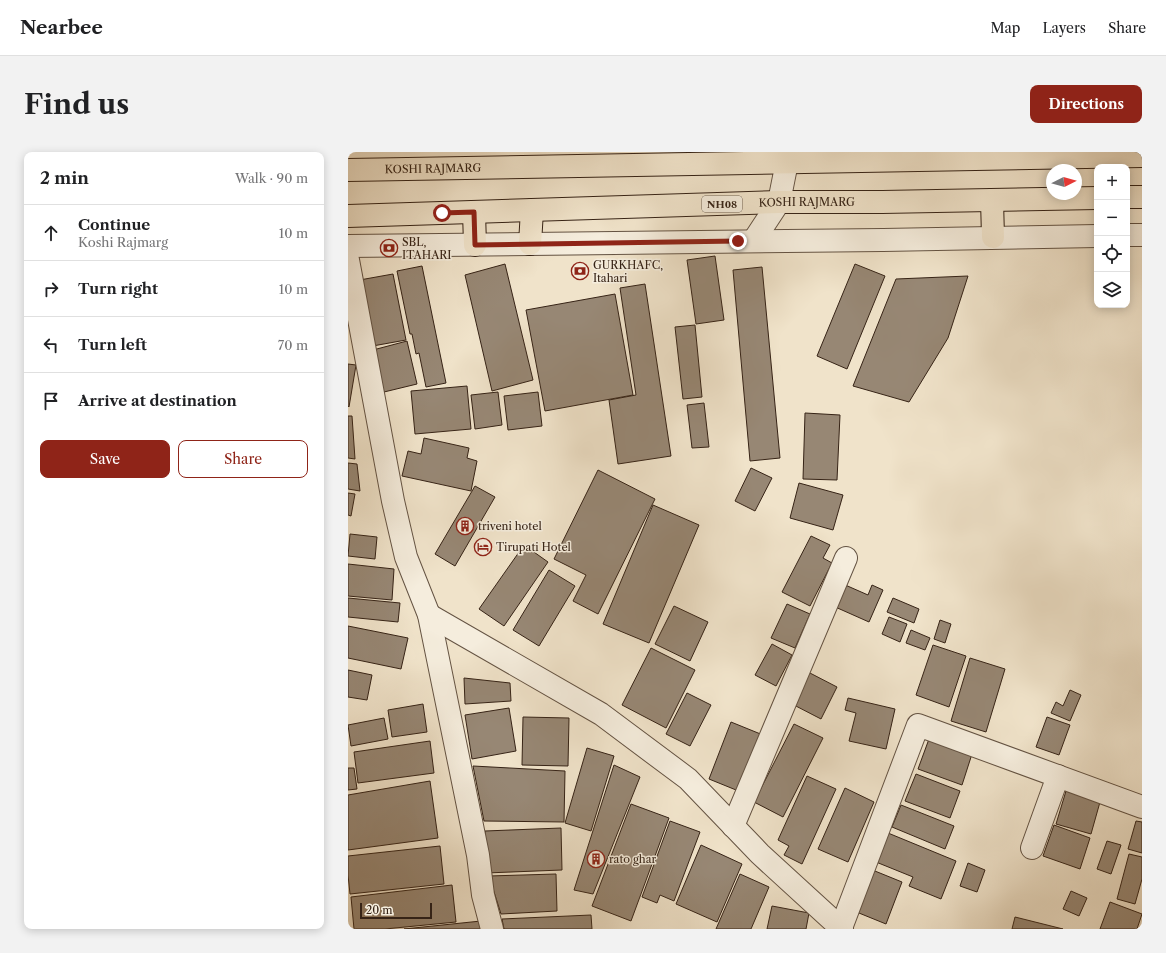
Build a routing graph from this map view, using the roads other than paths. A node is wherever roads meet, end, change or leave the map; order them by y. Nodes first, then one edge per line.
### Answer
1 (1142, 156) edge
2 (787, 157) edge
3 (348, 170) edge
4 (1130, 197) edge
5 (1142, 197) edge
6 (1094, 198) edge
7 (992, 200) junction
8 (779, 202) junction
9 (532, 210) junction
10 (474, 212) junction
11 (348, 216) edge
12 (1130, 235) edge
13 (1142, 235) edge
14 (1094, 236) edge
15 (993, 238) junction
16 (754, 240) junction
17 (530, 244) junction
18 (475, 245) junction
19 (348, 246) edge
20 (348, 260) edge
21 (846, 558) dead end
22 (429, 615) junction
23 (1058, 776) junction
24 (1142, 807) edge
25 (733, 826) junction
26 (1032, 848) dead end
27 (492, 929) edge
28 (841, 929) edge

1 - 2 main road, KOSHI RAJMARG
2 - 3 main road, KOSHI RAJMARG
2 - 8 street
4 - 5 main road
6 - 7 main road, KOSHI RAJMARG / NH08
7 - 8 main road, KOSHI RAJMARG / NH08
7 - 15 main road
8 - 9 main road, KOSHI RAJMARG / NH08
8 - 16 street
9 - 10 main road, KOSHI RAJMARG / NH08
9 - 17 main road
10 - 11 main road, KOSHI RAJMARG / NH08
10 - 18 main road
12 - 13 street
14 - 15 street
15 - 16 street
16 - 17 street
17 - 18 street
18 - 19 street
20 - 22 street
21 - 25 street
22 - 25 street
22 - 27 street
23 - 24 street
23 - 26 street
23 - 28 street
25 - 28 street

